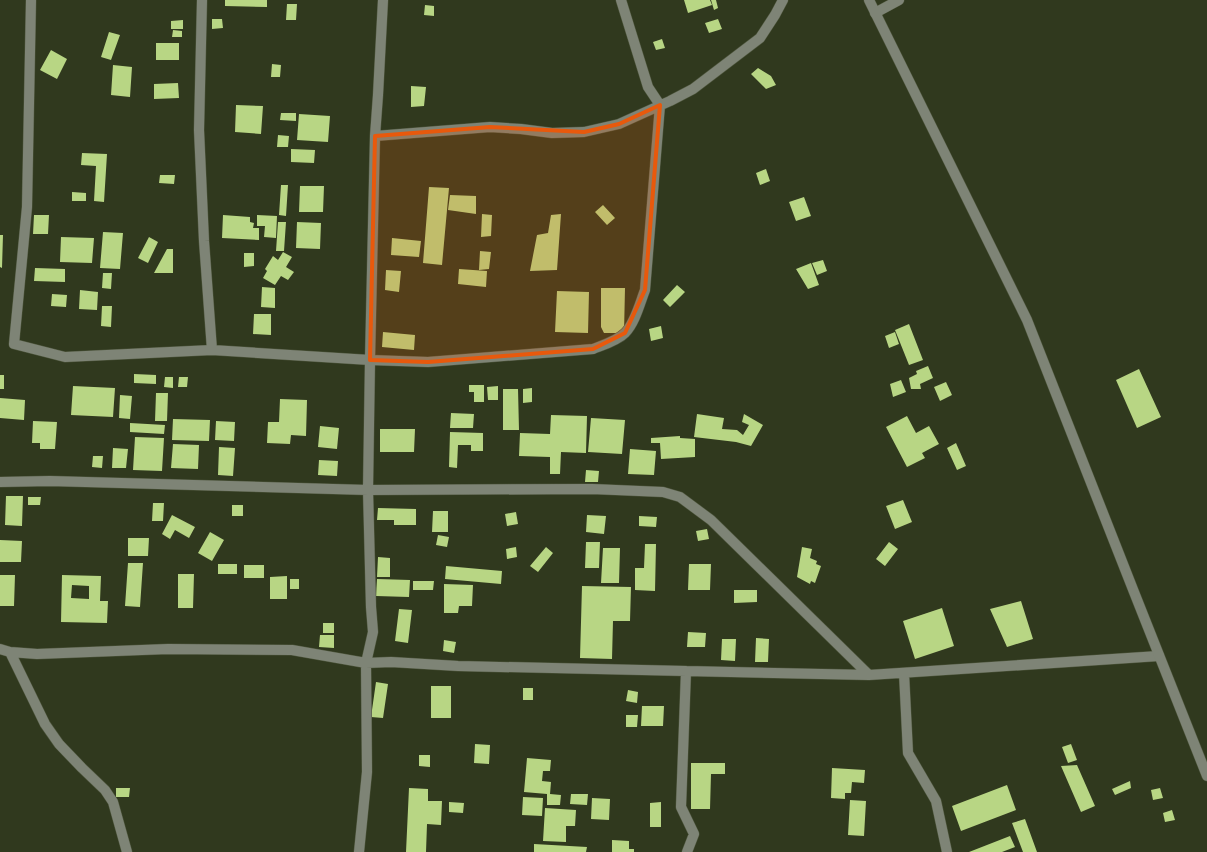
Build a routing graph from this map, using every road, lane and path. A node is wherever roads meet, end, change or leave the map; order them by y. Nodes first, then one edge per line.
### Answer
1 (31, 0) edge
2 (202, 0) edge
3 (383, 0) edge
4 (622, 0) edge
5 (783, 0) edge
6 (869, 0) edge
7 (900, 0) edge
8 (875, 14) junction
9 (660, 106) junction
10 (375, 136) junction
11 (212, 350) junction
12 (370, 360) junction
13 (0, 482) edge
14 (368, 490) junction
15 (5, 651) edge
16 (1159, 656) junction
17 (366, 663) junction
18 (686, 671) junction
19 (904, 672) junction
20 (869, 675) junction
21 (1207, 776) edge
22 (127, 852) edge
23 (359, 852) edge
24 (687, 852) edge
25 (947, 852) edge

1 - 11 street
2 - 11 street
3 - 10 street
4 - 9 street
5 - 9 street
6 - 8 street
7 - 8 street
8 - 16 street
9 - 10 street
9 - 12 street
10 - 12 street
11 - 12 street
12 - 14 street
13 - 14 street
14 - 17 street
14 - 20 street
15 - 17 street
15 - 22 street
16 - 19 street
16 - 21 street
17 - 18 street
17 - 23 street
18 - 20 street
18 - 24 street
19 - 20 street
19 - 25 street

